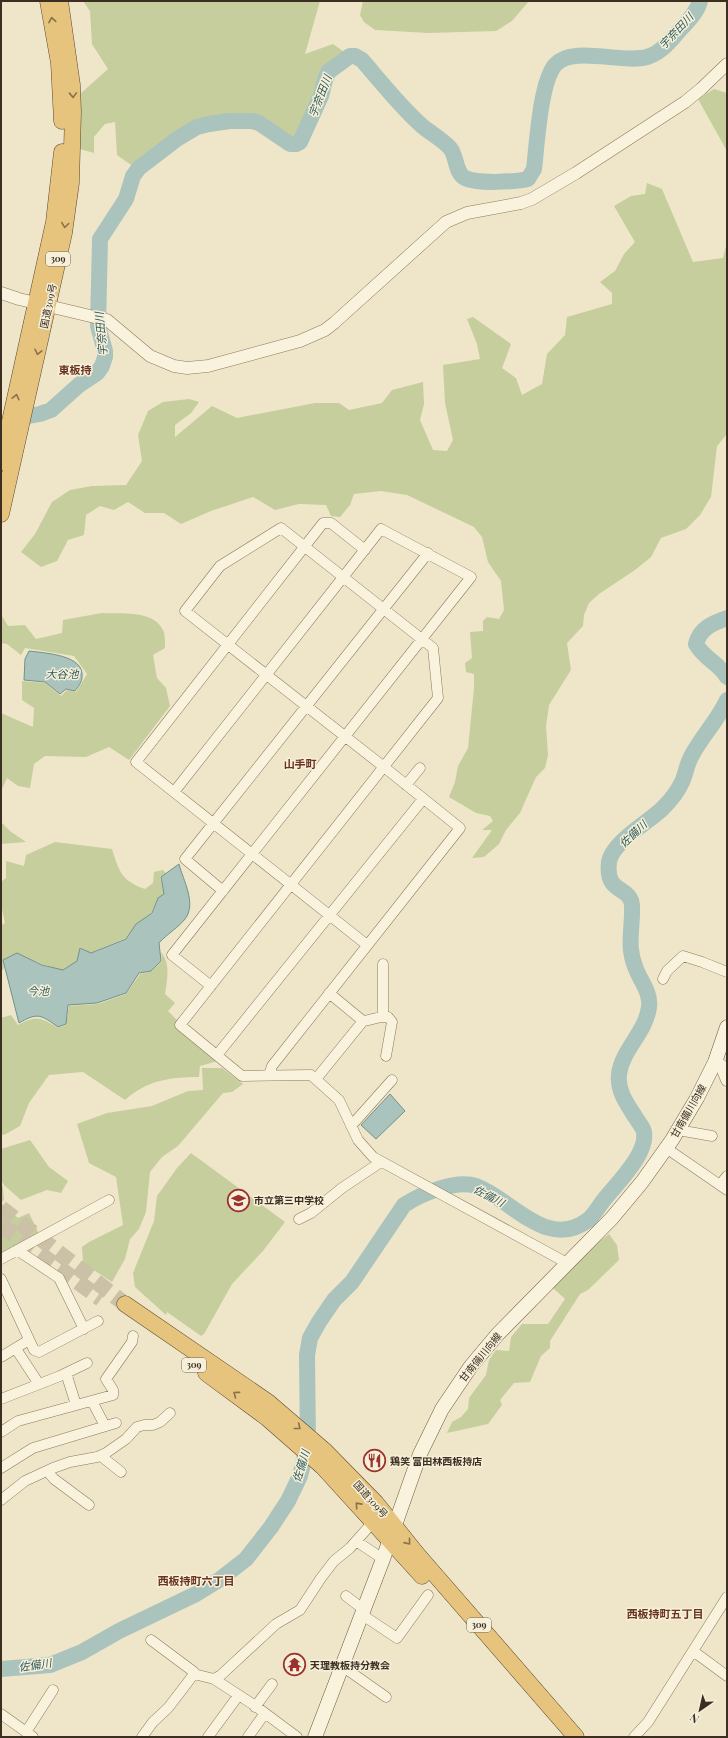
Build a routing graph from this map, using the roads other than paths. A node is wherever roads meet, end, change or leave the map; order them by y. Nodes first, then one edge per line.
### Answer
1 (48, 1) edge
2 (60, 1) edge
3 (727, 64) edge
4 (1, 293) edge
5 (42, 304) junction
6 (12, 416) edge
7 (1, 462) edge
8 (1, 514) edge
9 (305, 547) junction
10 (365, 550) junction
11 (428, 553) junction
12 (344, 578) junction
13 (383, 609) junction
14 (422, 640) junction
15 (228, 644) junction
16 (267, 675) junction
17 (306, 706) junction
18 (345, 737) junction
19 (384, 767) junction
20 (420, 768) dead end
21 (406, 785) junction
22 (174, 792) junction
23 (423, 799) junction
24 (214, 823) junction
25 (252, 854) junction
26 (291, 884) junction
27 (223, 890) junction
28 (329, 915) junction
29 (367, 945) junction
30 (383, 964) dead end
31 (727, 972) edge
32 (663, 979) dead end
33 (211, 986) junction
34 (329, 993) junction
35 (383, 1016) junction
36 (363, 1021) junction
37 (727, 1027) edge
38 (217, 1055) junction
39 (386, 1056) dead end
40 (715, 1062) junction
41 (270, 1075) junction
42 (316, 1079) junction
43 (392, 1080) dead end
44 (727, 1080) edge
45 (351, 1126) junction
46 (678, 1130) junction
47 (712, 1136) dead end
48 (666, 1148) junction
49 (381, 1162) junction
50 (727, 1176) edge
51 (724, 1188) edge
52 (109, 1200) dead end
53 (299, 1219) dead end
54 (17, 1250) junction
55 (1, 1259) edge
56 (568, 1263) junction
57 (2, 1284) edge
58 (122, 1308) tunnel mouth
59 (98, 1321) dead end
60 (84, 1329) junction
61 (133, 1336) dead end
62 (29, 1340) junction
63 (16, 1349) junction
64 (1, 1358) edge
65 (87, 1363) dead end
66 (66, 1373) junction
67 (39, 1384) junction
68 (1, 1399) edge
69 (92, 1401) junction
70 (76, 1405) junction
71 (170, 1413) dead end
72 (116, 1423) dead end
73 (105, 1426) junction
74 (1, 1432) edge
75 (101, 1456) junction
76 (1, 1468) edge
77 (46, 1471) junction
78 (121, 1472) dead end
79 (342, 1477) junction
80 (1, 1500) edge
81 (89, 1505) dead end
82 (373, 1522) junction
83 (392, 1532) junction
84 (356, 1541) junction
85 (383, 1559) junction
86 (428, 1595) dead end
87 (346, 1596) dead end
88 (727, 1596) edge
89 (362, 1611) junction
90 (151, 1640) dead end
91 (693, 1651) junction
92 (342, 1666) junction
93 (194, 1674) junction
94 (727, 1676) edge
95 (214, 1679) junction
96 (272, 1684) dead end
97 (53, 1690) dead end
98 (238, 1696) junction
99 (386, 1697) dead end
100 (255, 1707) junction
101 (265, 1713) junction
102 (1, 1714) edge
103 (291, 1735) edge
104 (31, 1736) edge
105 (142, 1737) edge
106 (208, 1737) edge
107 (248, 1737) edge
108 (315, 1737) edge
109 (562, 1737) edge
110 (576, 1737) edge
111 (634, 1737) edge

5 -> 1 highway, 国道309号 / 309
2 -> 5 highway, 国道309号 / 309
3 - 5 street
4 - 5 street
5 - 6 highway, 国道309号 / 309
6 - 7 highway, 国道309号 / 309
6 - 8 highway, 国道309号 / 309
9 - 10 street
9 - 12 street
9 - 15 street
9 - 15 street
10 - 11 street
10 - 12 street
11 - 13 street
11 - 14 street
12 - 13 street
12 - 16 street
13 - 14 street
13 - 17 street
14 - 18 street
14 - 19 street
15 - 16 street
15 - 22 street
16 - 17 street
16 - 22 street
17 - 18 street
17 - 24 street
18 - 19 street
18 - 25 street
19 - 21 street
19 - 26 street
20 - 21 street
21 - 23 street
22 - 24 street
23 - 28 street
23 - 29 street
24 - 25 street
24 - 27 street
25 - 26 street
25 - 27 street
26 - 28 street
26 - 33 street
27 - 33 street
28 - 29 street
28 - 38 street
29 - 34 street
30 - 35 street
31 - 32 street
33 - 38 street
34 - 36 street
34 - 41 street
35 - 36 street
35 - 39 street
36 - 42 street
37 - 40 main road, 甘南備川向線
38 - 41 street
40 - 44 street
40 - 46 main road, 甘南備川向線
41 - 42 street
42 - 45 street
43 - 45 street
45 - 49 street
46 - 47 street
46 - 48 main road, 甘南備川向線
48 - 51 street
48 - 56 main road, 甘南備川向線
49 - 53 street
49 - 56 street
50 - 51 street
52 - 54 street
54 - 55 street
54 - 60 street
56 - 83 main road, 甘南備川向線
57 - 62 street
58 - 79 highway, 国道309号 / 309
59 - 60 street
60 - 62 street
61 - 69 street
62 - 63 street
63 - 64 street
63 - 67 street
65 - 66 street
66 - 67 street
66 - 70 street
67 - 68 street
69 - 70 street
69 - 73 street
70 - 74 street
71 - 75 street
72 - 73 street
73 - 76 street
75 - 77 street
75 - 78 street
77 - 80 street
77 - 81 street
82 -> 79 highway, 国道309号 / 309
79 - 83 highway, 国道309号 / 309
82 - 83 highway, 国道309号 / 309
82 - 84 street
83 - 85 main road, 甘南備川向線
83 - 109 highway, 国道309号 / 309
83 -> 110 highway, 国道309号 / 309
84 - 85 street
84 - 95 street
85 - 89 main road, 甘南備川向線
86 - 89 street
87 - 89 street
88 - 91 street
89 - 92 main road, 甘南備川向線
90 - 93 street
91 - 94 street
91 - 111 street
92 - 99 street
92 - 108 main road, 甘南備川向線
93 - 95 street
93 - 105 street
95 - 98 street
96 - 100 street
97 - 104 street
98 - 100 street
98 - 106 street
100 - 101 street
101 - 103 street
101 - 107 street
102 - 104 street

